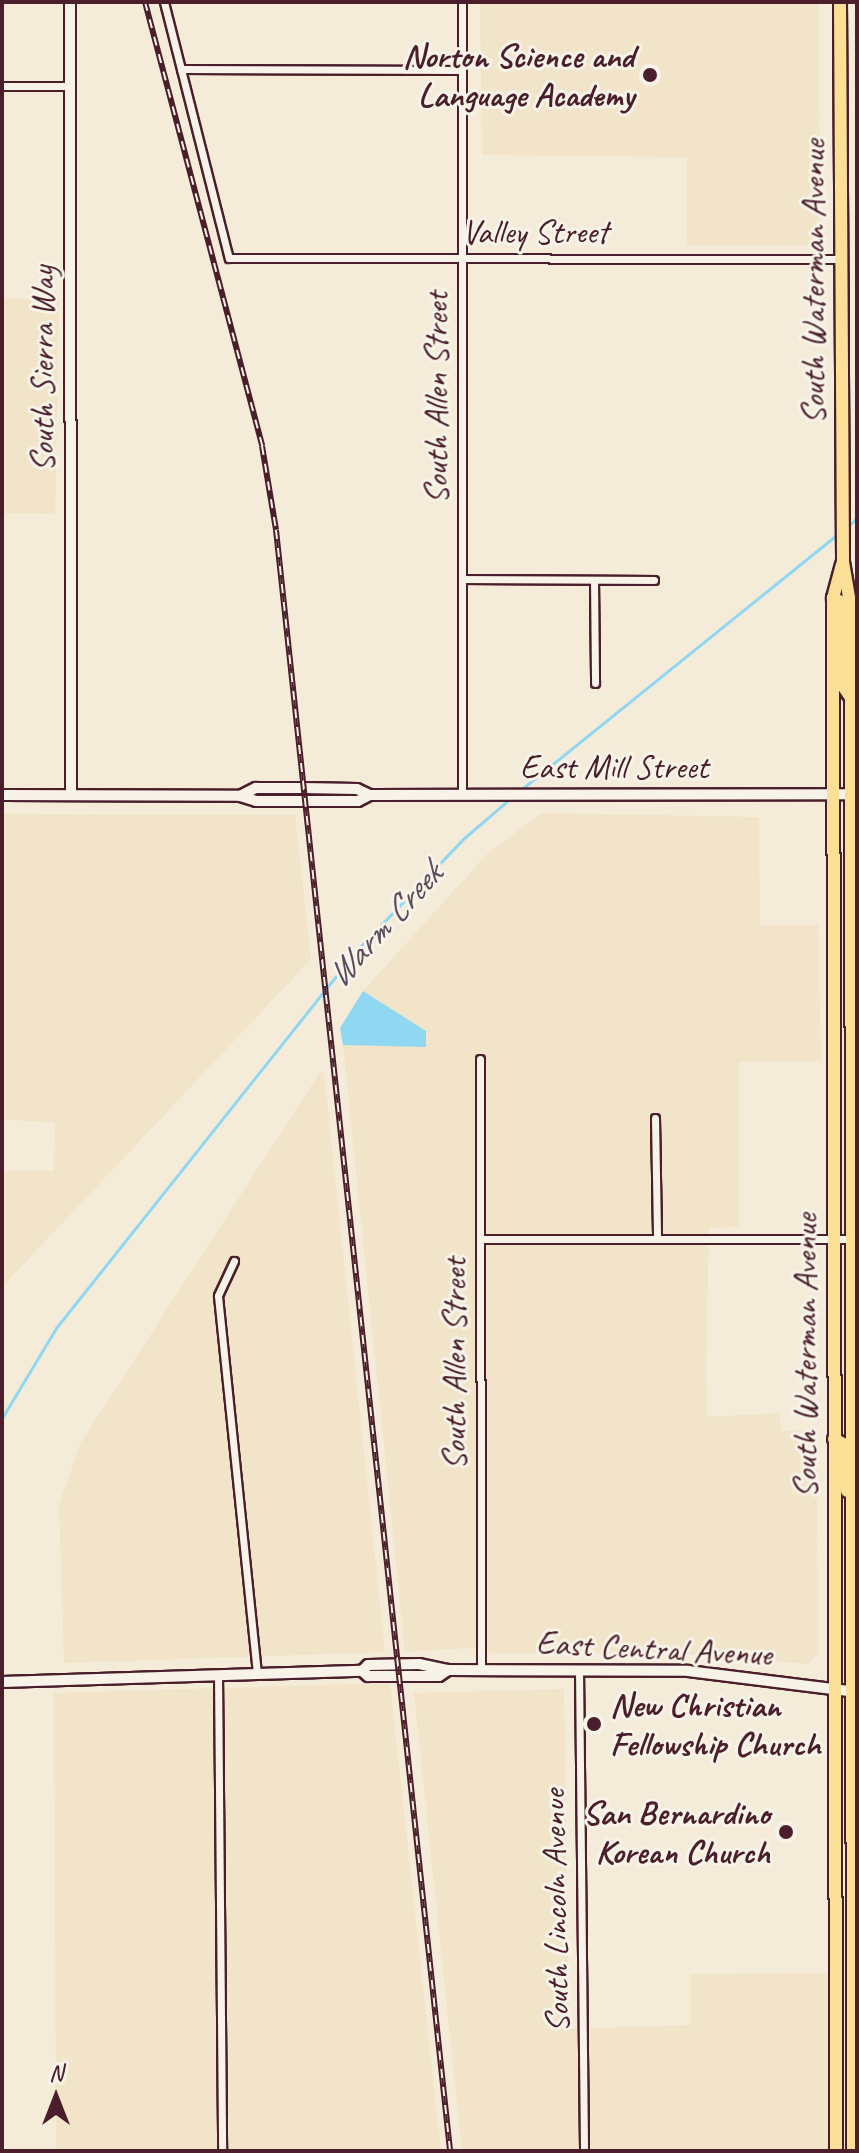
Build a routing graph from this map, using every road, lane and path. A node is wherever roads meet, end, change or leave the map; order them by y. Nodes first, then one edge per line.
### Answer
1 (70, 2) edge
2 (164, 2) edge
3 (462, 2) edge
4 (840, 2) edge
5 (181, 69) junction
6 (462, 70) junction
7 (2, 86) edge
8 (70, 86) junction
9 (462, 258) junction
10 (841, 259) junction
11 (843, 562) junction
12 (463, 579) junction
13 (594, 580) junction
14 (654, 580) dead end
15 (833, 598) junction
16 (595, 683) dead end
17 (851, 698) junction
18 (462, 794) junction
19 (835, 794) junction
20 (854, 794) edge
21 (2, 795) edge
22 (71, 795) junction
23 (480, 1059) dead end
24 (655, 1118) dead end
25 (657, 1238) junction
26 (480, 1239) junction
27 (833, 1239) junction
28 (852, 1239) junction
29 (234, 1261) dead end
30 (834, 1439) junction
31 (853, 1513) junction
32 (579, 1669) junction
33 (481, 1670) junction
34 (257, 1673) junction
35 (218, 1674) junction
36 (2, 1682) edge
37 (835, 1688) junction
38 (855, 1692) edge
39 (222, 2151) edge
40 (584, 2151) edge
41 (836, 2151) edge
42 (853, 2151) edge

1 - 8 street, South Sierra Way
2 - 5 street
3 - 6 street, South Allen Street
4 - 10 main road, South Waterman Avenue
5 - 6 street
5 - 9 street, Valley Street
6 - 9 street, South Allen Street
7 - 8 street
8 - 22 street, South Sierra Way
9 - 10 street, Valley Street
9 - 12 street, South Allen Street
10 - 11 main road, South Waterman Avenue
11 - 15 main road, South Waterman Avenue
11 - 17 main road, South Waterman Avenue
12 - 13 street
12 - 18 street, South Allen Street
13 - 14 street
13 - 16 street
15 - 17 main road
15 - 19 main road, South Waterman Avenue
17 - 20 main road, South Waterman Avenue
18 - 19 street, East Mill Street
18 - 22 street, East Mill Street
19 - 20 street, East Mill Street
19 - 27 main road, South Waterman Avenue
20 - 28 main road, South Waterman Avenue
21 - 22 street, East Mill Street
23 - 26 street, South Allen Street
24 - 25 street
25 - 26 street
25 - 27 street
26 - 33 street, South Allen Street
27 - 28 street
27 - 30 main road, South Waterman Avenue
28 - 31 main road, South Waterman Avenue
29 - 34 street
30 - 31 main road
30 - 37 main road, South Waterman Avenue
31 - 38 main road, South Waterman Avenue
32 - 33 street, East Central Avenue
32 - 37 street, East Central Avenue
32 - 40 street, South Lincoln Avenue
33 - 34 street, East Central Avenue
34 - 35 street, East Central Avenue
35 - 36 street, East Central Avenue
35 - 39 street
37 - 38 street, East Central Avenue
37 - 41 main road, South Waterman Avenue
38 - 42 main road, South Waterman Avenue

